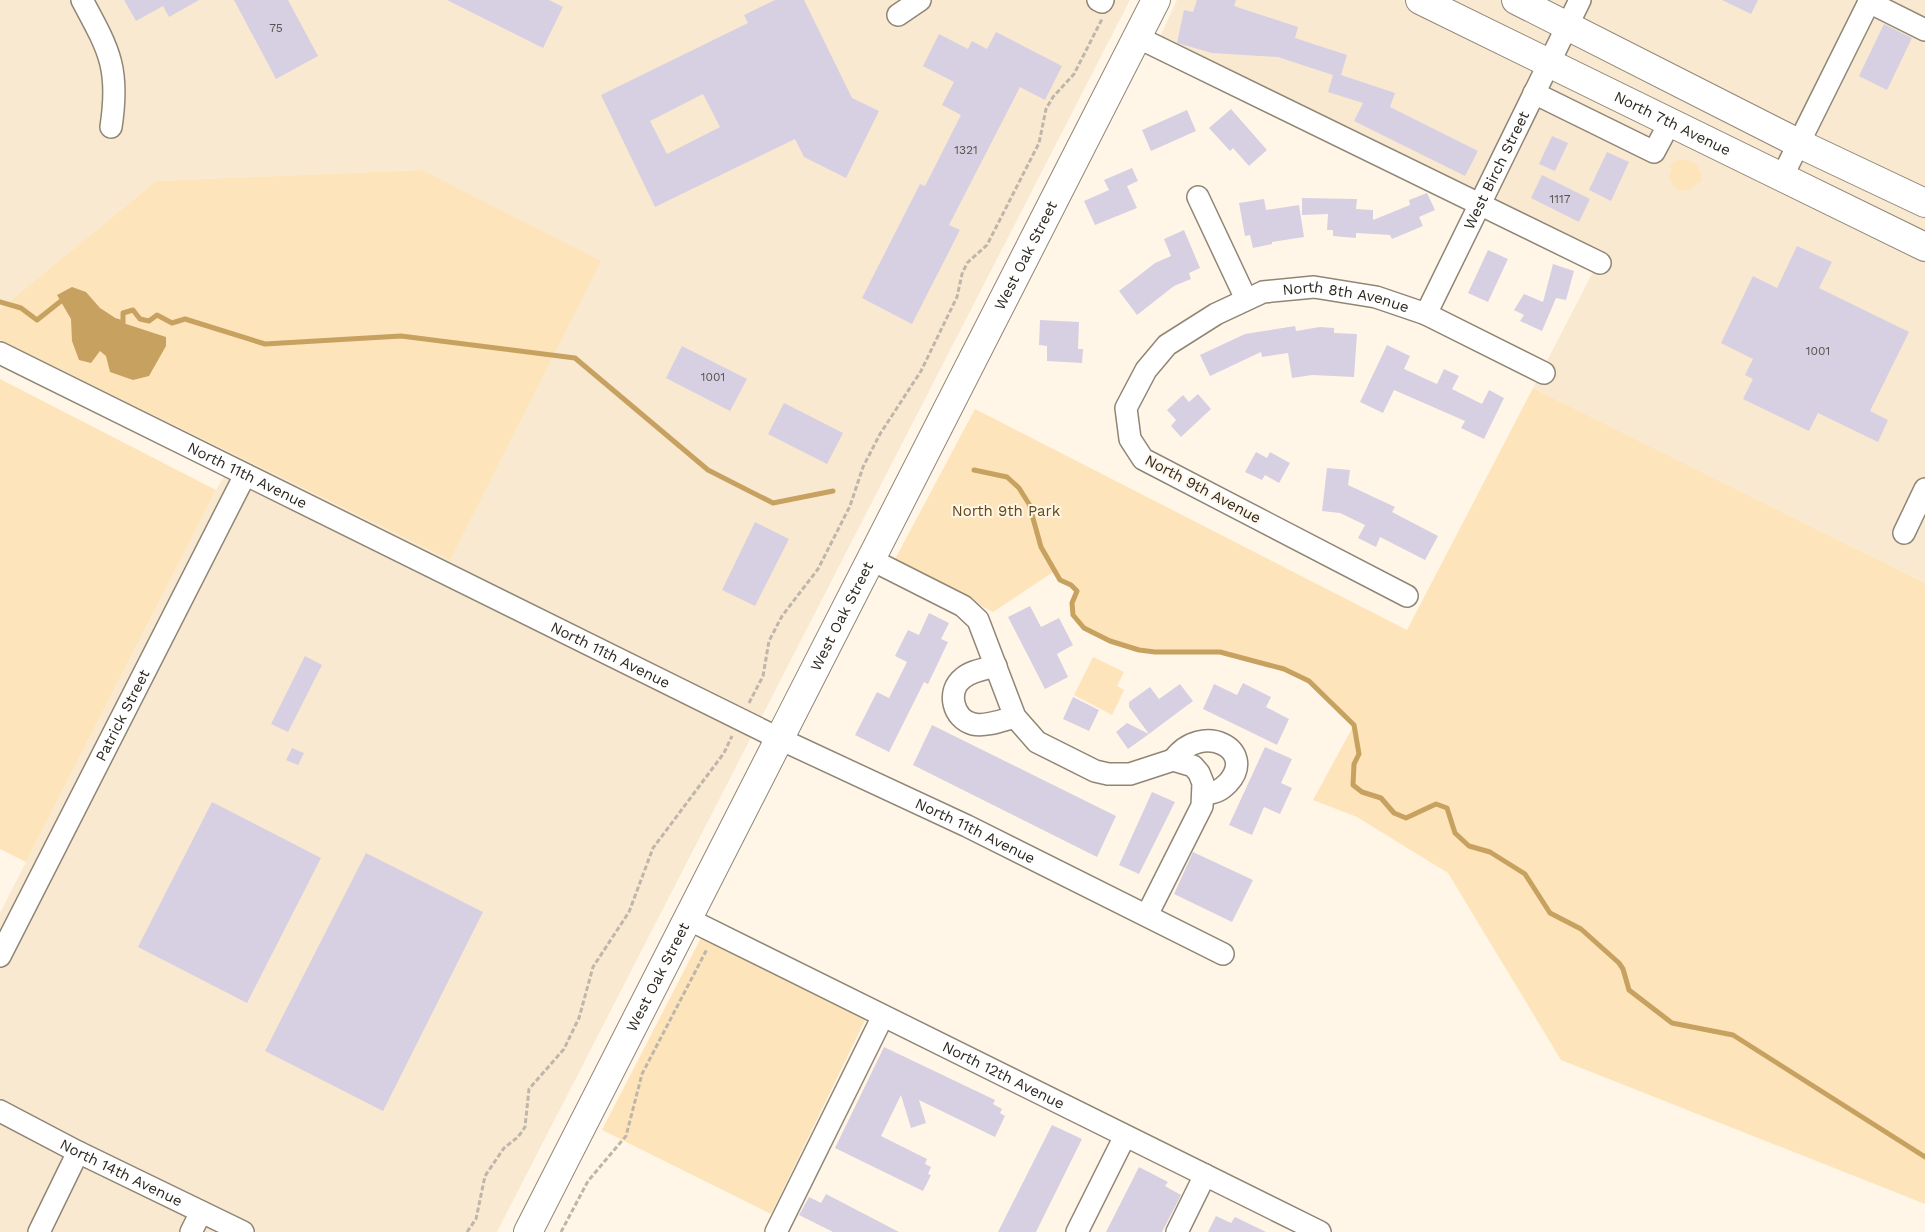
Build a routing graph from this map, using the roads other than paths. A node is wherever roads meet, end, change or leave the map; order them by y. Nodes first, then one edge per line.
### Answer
1 (82, 0) edge
2 (920, 0) edge
3 (1156, 0) edge
4 (1420, 0) edge
5 (1516, 0) edge
6 (1580, 0) edge
7 (1869, 1) edge
8 (898, 15) dead end
9 (1567, 26) junction
10 (1925, 30) edge
11 (1137, 37) junction
12 (1549, 64) junction
13 (1534, 93) junction
14 (1670, 122) junction
15 (111, 127) dead end
16 (1800, 144) junction
17 (1782, 177) junction
18 (1198, 197) dead end
19 (1481, 203) junction
20 (1925, 203) edge
21 (1925, 246) edge
22 (1600, 263) dead end
23 (1246, 299) junction
24 (1426, 314) junction
25 (0, 353) edge
26 (1544, 373) dead end
27 (245, 475) junction
28 (1925, 489) edge
29 (1904, 533) dead end
30 (870, 559) junction
31 (1407, 596) dead end
32 (996, 666) junction
33 (1015, 717) junction
34 (780, 739) junction
35 (1173, 760) junction
36 (1204, 794) junction
37 (1147, 915) junction
38 (688, 919) junction
39 (1223, 954) dead end
40 (0, 956) edge
41 (883, 1016) junction
42 (0, 1112) edge
43 (1125, 1136) junction
44 (78, 1152) junction
45 (1205, 1176) junction
46 (201, 1212) junction
47 (1299, 1227) edge
48 (39, 1232) edge
49 (191, 1232) edge
50 (244, 1232) edge
51 (528, 1232) edge
52 (776, 1232) edge
53 (1077, 1232) edge
54 (1177, 1232) edge
55 (1320, 1232) edge

1 - 15 street
2 - 8 street
3 - 11 main road, West Oak Street
4 - 12 main road, North 7th Avenue
5 - 9 main road
6 - 9 street, West Birch Street
7 - 10 street
7 - 16 street
9 - 12 street, West Birch Street
9 - 16 main road
11 - 19 street
11 - 30 main road, West Oak Street
12 - 13 street, West Birch Street
12 - 14 main road, North 7th Avenue
13 - 14 street
13 - 19 street, West Birch Street
14 - 17 main road, North 7th Avenue
16 - 17 street
16 - 20 main road
17 - 21 main road, North 7th Avenue
18 - 23 street
19 - 22 street
19 - 24 street, West Birch Street
23 - 24 street, North 8th Avenue
23 - 31 street, North 9th Avenue
24 - 26 street, North 8th Avenue
25 - 27 street, North 11th Avenue
27 - 34 street, North 11th Avenue
27 - 40 street, Patrick Street
28 - 29 street
30 - 32 street
30 - 34 main road, West Oak Street
32 - 33 street
32 - 33 street
33 - 35 street
34 - 37 street, North 11th Avenue
34 - 38 main road, West Oak Street
35 - 36 street
35 - 36 street
36 - 37 street
37 - 39 street, North 11th Avenue
38 - 41 street, North 12th Avenue
38 - 51 main road, West Oak Street
41 - 43 street, North 12th Avenue
41 - 52 street
42 - 44 street, North 14th Avenue
43 - 45 street, North 12th Avenue
43 - 53 street
44 - 46 street, North 14th Avenue
44 - 48 street
45 - 47 street, North 12th Avenue
45 - 54 street
46 - 49 street
46 - 50 street, North 14th Avenue
47 - 55 street, North 12th Avenue

